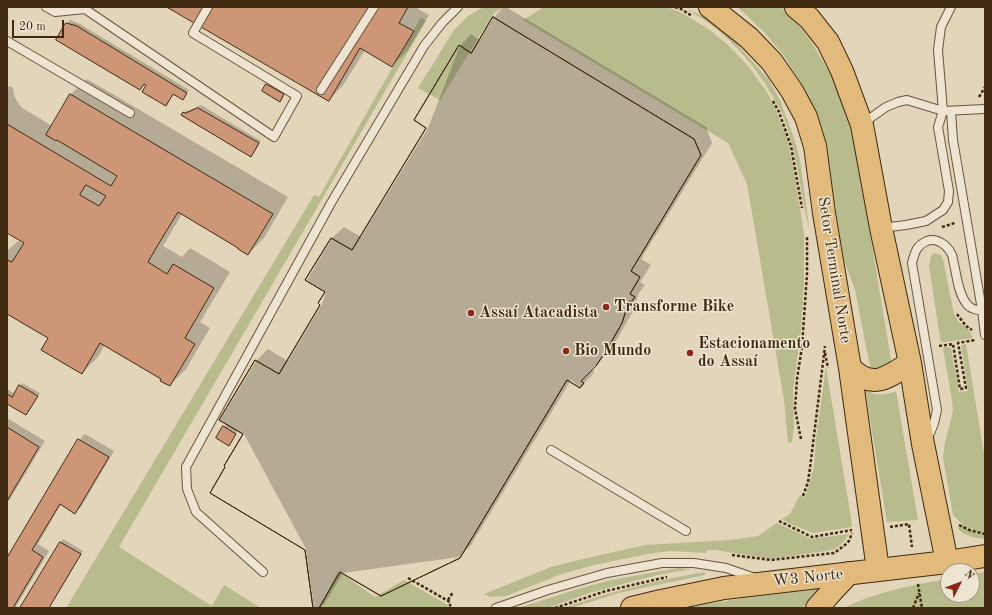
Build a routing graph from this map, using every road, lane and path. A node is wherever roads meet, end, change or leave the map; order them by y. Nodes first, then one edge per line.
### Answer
1 (46, 7) edge
2 (208, 7) edge
3 (374, 7) edge
4 (458, 7) edge
5 (675, 7) edge
6 (796, 7) edge
7 (951, 7) edge
8 (84, 8) edge
9 (702, 12) edge
10 (7, 41) edge
11 (985, 87) edge
12 (321, 90) dead end
13 (772, 98) dead end
14 (985, 109) edge
15 (971, 110) junction
16 (947, 111) junction
17 (130, 113) dead end
18 (862, 125) junction
19 (802, 209) dead end
20 (881, 228) junction
21 (807, 235) dead end
22 (984, 310) edge
23 (955, 312) dead end
24 (980, 336) edge
25 (826, 342) dead end
26 (825, 353) junction
27 (940, 354) dead end
28 (910, 363) junction
29 (840, 370) junction
30 (801, 438) dead end
31 (923, 444) junction
32 (551, 450) dead end
33 (803, 496) dead end
34 (779, 521) dead end
35 (955, 521) dead end
36 (854, 524) dead end
37 (888, 527) dead end
38 (853, 530) junction
39 (686, 531) dead end
40 (985, 534) edge
41 (912, 549) dead end
42 (725, 554) dead end
43 (985, 556) edge
44 (947, 562) junction
45 (878, 570) junction
46 (263, 572) dead end
47 (849, 573) junction
48 (668, 577) dead end
49 (408, 578) dead end
50 (769, 582) junction
51 (918, 584) dead end
52 (453, 592) dead end
53 (919, 592) junction
54 (448, 600) junction
55 (449, 608) edge
56 (496, 608) edge
57 (555, 608) edge
58 (632, 608) edge
59 (817, 608) edge
60 (913, 608) edge
61 (922, 608) edge

1 - 8 lane
2 - 8 lane
3 - 12 lane
4 - 46 lane
5 - 9 path
6 - 18 main road
7 - 16 lane
9 - 29 main road, Setor Terminal Norte
10 - 17 lane
11 - 15 path
13 - 19 path
14 - 15 lane
15 - 16 lane
16 - 18 lane
16 - 20 lane
16 - 22 lane
18 - 20 main road
20 - 28 main road
21 - 30 path
22 - 24 lane
22 - 31 lane
23 - 24 path
24 - 27 path
25 - 26 path
26 - 29 path
26 - 33 path
28 - 29 main road
28 - 31 main road
29 - 45 main road, Setor Terminal Norte
31 - 44 main road
32 - 39 lane
34 - 38 path
35 - 40 path
36 - 38 path
37 - 41 path
38 - 42 path
43 - 44 main road, W3 Norte
44 - 45 main road, W3 Norte
45 - 47 main road, W3 Norte
47 - 50 main road, W3 Norte
47 - 59 main road
48 - 57 path
49 - 54 path
50 - 56 lane
50 - 58 main road, W3 Norte
51 - 53 path
52 - 54 path
53 - 60 path
53 - 61 path
54 - 55 path

